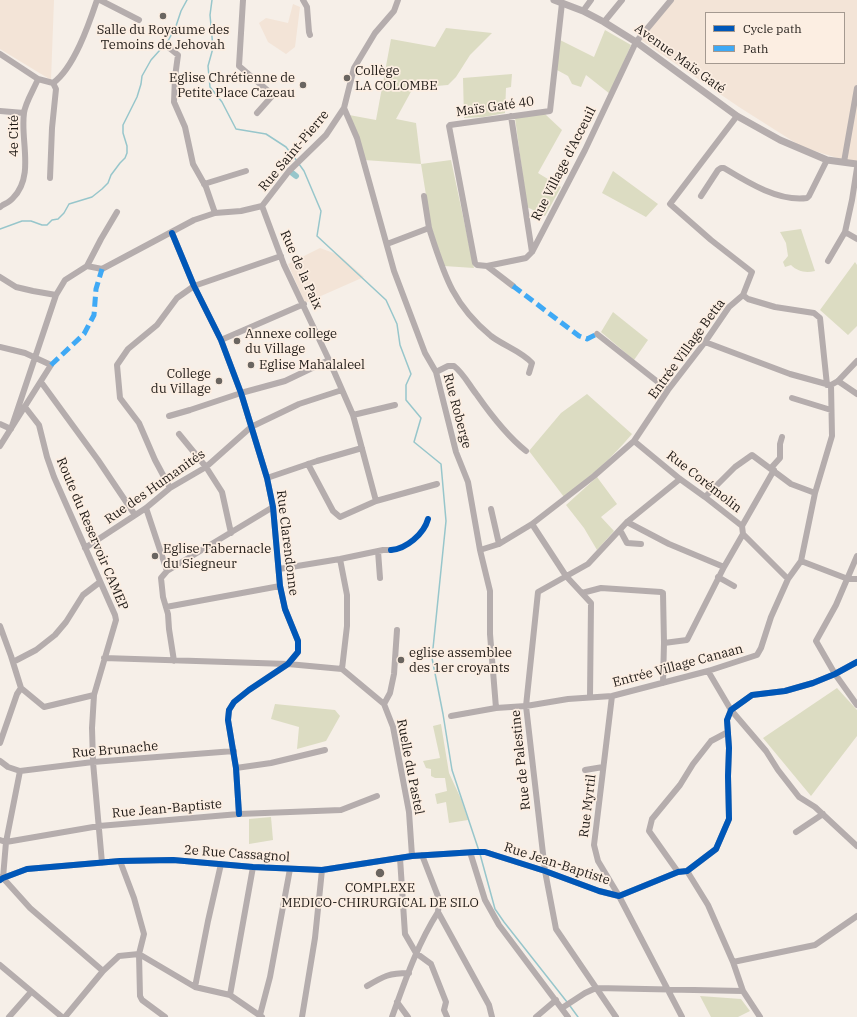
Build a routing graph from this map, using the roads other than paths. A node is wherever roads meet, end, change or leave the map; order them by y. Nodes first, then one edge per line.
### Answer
1 (99, 0) edge
2 (243, 0) edge
3 (303, 0) edge
4 (398, 0) edge
5 (554, 0) edge
6 (591, 0) edge
7 (622, 0) edge
8 (671, 0) edge
9 (562, 3) junction
10 (583, 11) junction
11 (139, 20) dead end
12 (604, 22) junction
13 (310, 35) dead end
14 (636, 42) junction
15 (168, 47) dead end
16 (0, 54) edge
17 (38, 79) junction
18 (53, 82) junction
19 (857, 88) edge
20 (344, 108) junction
21 (0, 111) edge
22 (24, 113) junction
23 (257, 113) dead end
24 (511, 116) junction
25 (737, 116) junction
26 (827, 160) junction
27 (844, 162) junction
28 (857, 164) edge
29 (857, 168) edge
30 (246, 171) dead end
31 (50, 178) dead end
32 (204, 184) junction
33 (424, 196) dead end
34 (701, 196) dead end
35 (262, 206) junction
36 (0, 207) edge
37 (117, 212) dead end
38 (215, 213) junction
39 (429, 228) junction
40 (845, 232) junction
41 (172, 233) junction
42 (857, 240) edge
43 (387, 244) junction
44 (532, 252) junction
45 (281, 256) junction
46 (828, 261) dead end
47 (87, 266) junction
48 (487, 266) junction
49 (0, 277) edge
50 (194, 286) junction
51 (514, 286) dead end
52 (56, 295) junction
53 (743, 295) junction
54 (304, 304) junction
55 (597, 334) dead end
56 (221, 340) junction
57 (705, 342) junction
58 (0, 347) edge
59 (34, 357) junction
60 (329, 360) junction
61 (857, 361) edge
62 (436, 372) junction
63 (529, 373) dead end
64 (838, 381) junction
65 (41, 382) junction
66 (829, 385) junction
67 (342, 390) junction
68 (668, 390) junction
69 (241, 393) junction
70 (857, 394) edge
71 (792, 398) dead end
72 (395, 405) dead end
73 (25, 408) junction
74 (831, 410) junction
75 (353, 415) junction
76 (169, 416) dead end
77 (0, 424) edge
78 (251, 427) junction
79 (11, 429) junction
80 (179, 434) dead end
81 (782, 437) dead end
82 (634, 441) junction
83 (0, 446) edge
84 (362, 448) junction
85 (526, 452) dead end
86 (308, 464) junction
87 (206, 467) junction
88 (773, 469) junction
89 (267, 478) junction
90 (680, 479) junction
91 (437, 484) dead end
92 (170, 488) junction
93 (815, 493) junction
94 (705, 497) junction
95 (376, 501) junction
96 (273, 507) junction
97 (146, 508) junction
98 (491, 509) dead end
99 (135, 515) junction
100 (627, 522) junction
101 (532, 524) junction
102 (742, 526) junction
103 (620, 530) junction
104 (232, 533) junction
105 (743, 534) junction
106 (499, 544) junction
107 (641, 544) dead end
108 (85, 548) junction
109 (391, 550) dead end
110 (480, 550) junction
111 (378, 551) junction
112 (857, 556) edge
113 (340, 559) junction
114 (801, 561) junction
115 (724, 567) junction
116 (279, 569) junction
117 (167, 571) junction
118 (566, 576) junction
119 (718, 577) junction
120 (380, 578) dead end
121 (848, 578) junction
122 (788, 579) junction
123 (857, 579) edge
124 (100, 582) junction
125 (280, 586) junction
126 (734, 586) dead end
127 (582, 593) junction
128 (166, 608) junction
129 (0, 626) edge
130 (397, 630) dead end
131 (664, 643) junction
132 (104, 658) junction
133 (174, 661) junction
134 (13, 662) junction
135 (857, 662) edge
136 (288, 664) junction
137 (342, 669) junction
138 (708, 671) junction
139 (835, 674) junction
140 (664, 683) junction
141 (21, 688) junction
142 (94, 695) junction
143 (612, 696) junction
144 (590, 697) junction
145 (384, 704) junction
146 (857, 705) edge
147 (526, 706) junction
148 (496, 708) junction
149 (731, 710) junction
150 (451, 716) dead end
151 (728, 732) junction
152 (0, 742) edge
153 (325, 750) dead end
154 (234, 751) junction
155 (0, 761) edge
156 (93, 762) junction
157 (236, 768) junction
158 (603, 768) junction
159 (585, 770) dead end
160 (20, 771) junction
161 (376, 796) dead end
162 (239, 814) junction
163 (823, 814) junction
164 (99, 826) junction
165 (796, 832) dead end
166 (3, 841) edge
167 (857, 846) edge
168 (472, 852) junction
169 (422, 855) junction
170 (412, 856) junction
171 (400, 858) junction
172 (120, 861) junction
173 (102, 863) junction
174 (222, 864) junction
175 (254, 867) junction
176 (290, 869) junction
177 (322, 870) junction
178 (545, 871) junction
179 (687, 871) junction
180 (678, 872) junction
181 (1, 878) edge
182 (620, 896) junction
183 (438, 912) junction
184 (857, 916) edge
185 (416, 953) junction
186 (140, 954) junction
187 (733, 962) junction
188 (0, 965) edge
189 (103, 970) junction
190 (409, 973) junction
191 (367, 986) dead end
192 (196, 987) junction
193 (596, 988) junction
194 (669, 990) junction
195 (743, 991) junction
196 (31, 992) junction
197 (230, 995) junction
198 (556, 1000) junction
199 (397, 1002) junction
200 (562, 1008) junction
201 (261, 1016) edge
202 (9, 1017) edge
203 (63, 1017) edge
204 (165, 1017) edge
205 (302, 1017) edge
206 (392, 1017) edge
207 (408, 1017) edge
208 (447, 1017) edge
209 (492, 1017) edge
210 (536, 1017) edge
211 (568, 1017) edge
212 (616, 1017) edge
213 (682, 1017) edge
214 (760, 1017) edge

1 - 11 street
1 - 18 street
2 - 23 street
3 - 13 street
4 - 20 street, Rue Saint-Pierre
5 - 9 street, Avenue Maïs Gaté
6 - 10 street
7 - 12 street
8 - 14 street, Rue Village d'Acceuil
9 - 10 street, Avenue Maïs Gaté
9 - 24 street, Maïs Gaté 40
10 - 12 street, Avenue Maïs Gaté
12 - 14 street, Avenue Maïs Gaté
14 - 25 street, Avenue Maïs Gaté
14 - 44 street, Rue Village d'Acceuil
15 - 32 street
16 - 17 street
17 - 18 street
17 - 22 street, 4e Cité
18 - 31 street
19 - 27 street
20 - 35 street, Rue Saint-Pierre
20 - 43 street, Rue Roberge
21 - 22 street
22 - 36 street, 4e Cité
24 - 44 street
24 - 48 street, Maïs Gaté 40
25 - 26 street, Avenue Maïs Gaté
25 - 53 street, Entrée Village Betta
26 - 27 street, Avenue Maïs Gaté
26 - 34 street
27 - 28 street, Avenue Maïs Gaté
29 - 40 street
30 - 32 street
32 - 38 street
33 - 39 street
35 - 38 street, Rue Saint-Pierre
35 - 45 street, Rue de la Paix
37 - 47 street
38 - 41 street, Rue Saint-Pierre
39 - 43 street
39 - 63 street
40 - 42 street
40 - 46 street
41 - 47 street, Rue Saint-Pierre
41 - 50 street, Rue Clarendonne
43 - 62 street, Rue Roberge
44 - 48 street
45 - 50 street
45 - 54 street, Rue de la Paix
47 - 52 street
48 - 51 street, Maïs Gaté 40
49 - 52 street
50 - 56 street, Rue Clarendonne
50 - 92 street
52 - 59 street
53 - 57 street, Entrée Village Betta
53 - 66 street, Entrée Village Canaan
54 - 56 street
54 - 60 street, Rue de la Paix
55 - 68 street
56 - 69 street, Rue Clarendonne
57 - 66 street
57 - 68 street, Entrée Village Betta
58 - 59 street
59 - 65 street
59 - 79 street
60 - 67 street, Rue de la Paix
60 - 69 street
61 - 64 street
62 - 85 street
62 - 110 street, Rue Roberge
64 - 66 street
64 - 70 street
65 - 73 street
65 - 99 street
66 - 74 street, Entrée Village Canaan
67 - 75 street, Rue de la Paix
67 - 78 street, Rue des Humanités
68 - 82 street, Entrée Village Betta
69 - 76 street
69 - 78 street, Rue Clarendonne
71 - 74 street
72 - 75 street
73 - 79 street
73 - 108 street, Route du Reservoir CAMEP
74 - 93 street, Entrée Village Canaan
75 - 84 street, Rue de la Paix
77 - 79 street
78 - 87 street, Rue des Humanités
78 - 89 street, Rue Clarendonne
79 - 83 street
80 - 87 street
81 - 88 street
82 - 90 street, Rue Corémolin
82 - 101 street, Entrée Village Betta
84 - 86 street
84 - 95 street, Rue de la Paix
86 - 89 street
86 - 95 street
87 - 92 street, Rue des Humanités
87 - 104 street
88 - 93 street
88 - 94 street
88 - 102 street
89 - 96 street, Rue Clarendonne
90 - 94 street, Rue Corémolin
90 - 100 street, Rue de Palestine
91 - 95 street
92 - 97 street, Rue des Humanités
93 - 114 street, Entrée Village Canaan
94 - 102 street, Rue Corémolin
96 - 104 street
96 - 116 street, Rue Clarendonne
97 - 99 street, Rue des Humanités
97 - 117 street
98 - 106 street
99 - 108 street, Rue des Humanités
100 - 103 street, Rue de Palestine
100 - 115 street
101 - 106 street, Entrée Village Betta
101 - 118 street
102 - 105 street, Rue Corémolin
103 - 107 street
103 - 118 street, Rue de Palestine
104 - 117 street
105 - 115 street
105 - 122 street
106 - 110 street, Entrée Village Betta
108 - 124 street, Route du Reservoir CAMEP
109 - 111 street
110 - 148 street, Rue Roberge
111 - 113 street
111 - 120 street
112 - 121 street
113 - 116 street
113 - 137 street
114 - 121 street
114 - 122 street, Entrée Village Canaan
115 - 119 street
116 - 125 street, Rue Clarendonne
117 - 128 street
118 - 127 street
118 - 147 street, Rue de Palestine
119 - 126 street
119 - 131 street
121 - 123 street
121 - 139 street
122 - 138 street, Entrée Village Canaan
124 - 132 street, Route du Reservoir CAMEP
124 - 134 street
125 - 128 street
125 - 136 street, Rue Clarendonne
127 - 131 street
127 - 144 street
128 - 133 street
129 - 134 street
130 - 145 street
131 - 140 street
132 - 133 street
132 - 142 street, Route du Reservoir CAMEP
133 - 136 street
134 - 141 street
135 - 139 street
136 - 137 street
136 - 154 street, Rue Clarendonne
137 - 145 street, Ruelle du Pastel
138 - 140 street, Entrée Village Canaan
138 - 149 street
139 - 146 street
139 - 149 street
140 - 143 street, Entrée Village Canaan
141 - 142 street
141 - 152 street
142 - 156 street, Route du Reservoir CAMEP
143 - 144 street, Entrée Village Canaan
143 - 158 street, Rue Myrtil
144 - 147 street, Entrée Village Canaan
145 - 170 street, Ruelle du Pastel
147 - 148 street, Entrée Village Canaan
147 - 178 street, Rue de Palestine
148 - 150 street, Entrée Village Canaan
149 - 151 street
149 - 163 street
151 - 179 street
151 - 180 street
153 - 157 street
154 - 156 street, Rue Brunache
154 - 157 street, Rue Clarendonne
155 - 160 street
156 - 160 street, Rue Brunache
156 - 164 street, Route du Reservoir CAMEP
157 - 162 street, Rue Clarendonne
158 - 159 street
158 - 182 street, Rue Myrtil
160 - 166 street
161 - 162 street, Rue Jean-Baptiste
162 - 164 street, Rue Jean-Baptiste
163 - 165 street
163 - 167 street
164 - 166 street, Rue Jean-Baptiste
164 - 173 street, Route du Reservoir CAMEP
166 - 181 street
168 - 169 street, 2e Rue Cassagnol
168 - 178 street, Rue Jean-Baptiste
168 - 198 street
169 - 170 street, 2e Rue Cassagnol
169 - 183 street
170 - 171 street, 2e Rue Cassagnol
171 - 177 street, 2e Rue Cassagnol
171 - 185 street
172 - 173 street, 2e Rue Cassagnol
172 - 174 street, 2e Rue Cassagnol
172 - 186 street
173 - 181 street, 2e Rue Cassagnol
174 - 175 street, 2e Rue Cassagnol
174 - 192 street
175 - 176 street, 2e Rue Cassagnol
175 - 197 street
176 - 177 street, 2e Rue Cassagnol
176 - 201 street
177 - 205 street
178 - 182 street, Rue Jean-Baptiste
178 - 193 street, Rue de Palestine
179 - 180 street, Rue Jean-Baptiste
179 - 187 street
180 - 182 street, Rue Jean-Baptiste
181 - 189 street
182 - 194 street, Rue Myrtil
183 - 185 street
183 - 209 street
184 - 187 street
185 - 190 street
185 - 208 street
186 - 189 street
186 - 192 street
186 - 204 street
187 - 195 street
188 - 196 street
189 - 203 street
190 - 191 street
190 - 199 street
192 - 197 street
193 - 194 street
193 - 200 street
193 - 212 street, Rue de Palestine
194 - 195 street
194 - 213 street, Rue Myrtil
195 - 214 street
196 - 202 street
196 - 203 street
197 - 201 street
198 - 200 street
198 - 210 street
199 - 206 street
199 - 207 street
200 - 211 street

